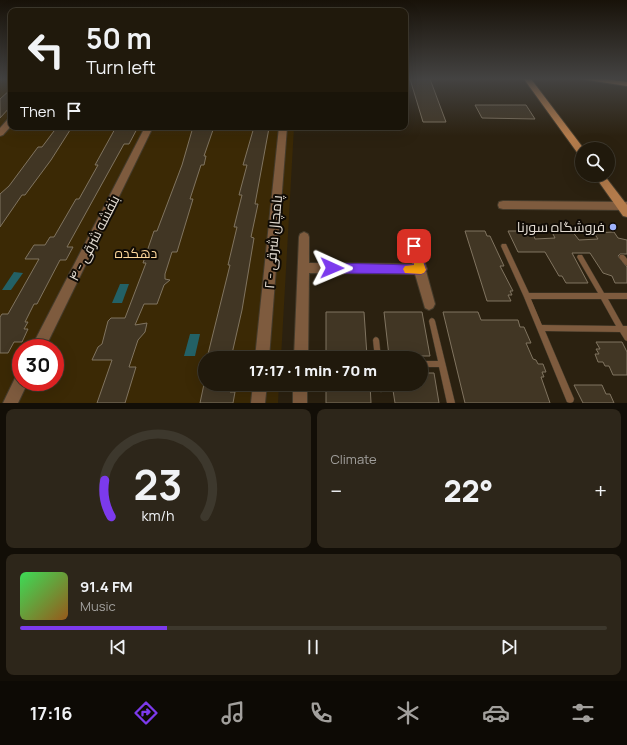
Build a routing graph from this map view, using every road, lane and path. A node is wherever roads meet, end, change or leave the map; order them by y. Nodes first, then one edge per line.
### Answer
1 (541, 98) edge
2 (8, 124) edge
3 (147, 130) edge
4 (284, 130) edge
5 (0, 133) edge
6 (575, 144) edge
7 (605, 182) edge
8 (503, 205) dead end
9 (625, 208) edge
10 (304, 237) dead end
11 (414, 246) dead end
12 (504, 246) dead end
13 (580, 257) dead end
14 (622, 257) dead end
15 (627, 264) edge
16 (303, 268) junction
17 (421, 270) junction
18 (527, 296) junction
19 (602, 296) junction
20 (627, 296) edge
21 (429, 304) dead end
22 (432, 321) dead end
23 (541, 328) junction
24 (624, 329) edge
25 (627, 338) edge
26 (43, 339) edge
27 (376, 340) dead end
28 (263, 351) edge
29 (301, 351) edge
30 (377, 351) edge
31 (428, 364) edge
32 (442, 364) junction
33 (16, 391) edge
34 (259, 391) edge
35 (300, 391) edge
36 (570, 399) dead end
37 (10, 403) edge
38 (258, 403) edge
39 (300, 403) edge
40 (451, 403) edge

1 - 6 street
2 - 5 street
3 - 26 street, بنفشه شرقی - ۴
4 - 28 street, پامچال شرقی - ۲
7 - 9 street
8 - 9 street
10 - 16 street
11 - 17 street
12 - 18 lane
13 - 19 lane
14 - 15 lane
16 - 17 street
16 - 29 street
17 - 21 street
18 - 19 lane
18 - 23 lane
19 - 20 lane
19 - 24 lane
22 - 32 lane
23 - 24 lane
23 - 36 lane
24 - 25 lane
27 - 30 lane
31 - 32 lane
32 - 40 lane
33 - 37 street
34 - 38 street
35 - 39 street

